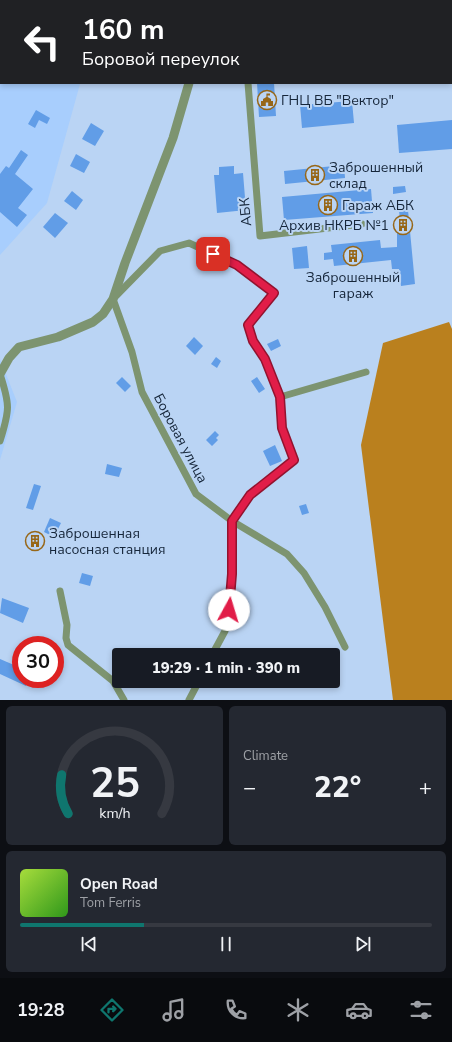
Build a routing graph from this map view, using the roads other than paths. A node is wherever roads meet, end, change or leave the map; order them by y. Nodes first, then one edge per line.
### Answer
1 (189, 84) edge
2 (248, 84) edge
3 (362, 224) dead end
4 (113, 299) junction
5 (366, 372) dead end
6 (0, 374) edge
7 (280, 397) junction
8 (0, 441) edge
9 (232, 521) junction
10 (60, 591) dead end
11 (345, 647) dead end
12 (216, 648) edge
13 (195, 688) edge
14 (124, 700) edge
15 (189, 700) edge

1 - 4 street
2 - 3 street, АБК
4 - 6 street
4 - 7 street
4 - 9 street, Боровая улица
5 - 7 street
6 - 8 street
7 - 9 street
9 - 11 street, Боровая улица
9 - 12 street
10 - 14 street
13 - 15 street

